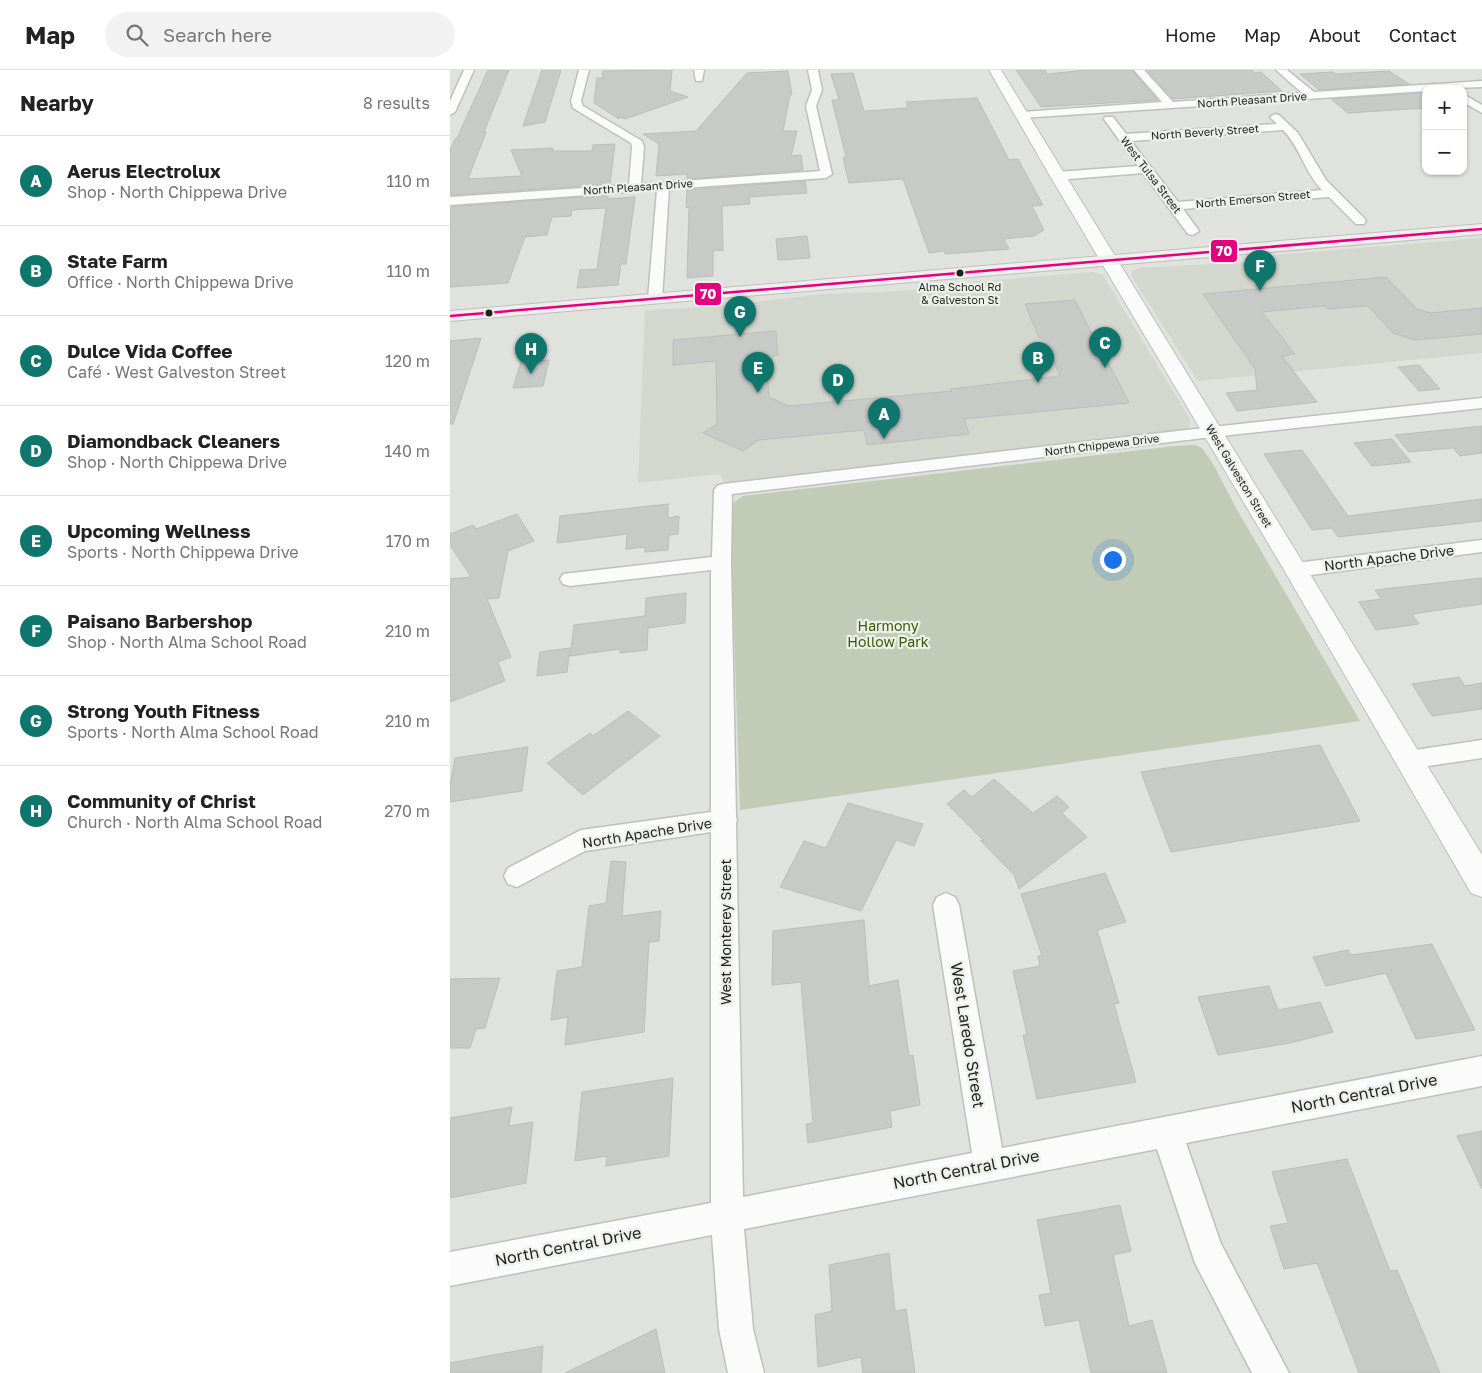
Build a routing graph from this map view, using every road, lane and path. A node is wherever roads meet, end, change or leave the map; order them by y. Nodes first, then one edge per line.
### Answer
1 (469, 70) edge
2 (584, 70) edge
3 (813, 70) edge
4 (995, 70) edge
5 (1139, 70) edge
6 (1281, 70) edge
7 (1434, 75) dead end
8 (1482, 84) edge
9 (1448, 85) edge
10 (1467, 85) edge
11 (1422, 89) edge
12 (1312, 96) junction
13 (1467, 100) edge
14 (1170, 105) junction
15 (1265, 108) dead end
16 (1482, 110) edge
17 (450, 112) edge
18 (1022, 115) junction
19 (1109, 119) dead end
20 (1286, 127) junction
21 (1123, 138) junction
22 (1145, 169) junction
23 (1057, 176) junction
24 (663, 186) junction
25 (634, 188) junction
26 (1330, 192) junction
27 (450, 201) edge
28 (1176, 206) junction
29 (1360, 221) dead end
30 (1482, 229) edge
31 (1192, 231) dead end
32 (1110, 260) junction
33 (655, 299) junction
34 (450, 316) edge
35 (1482, 403) edge
36 (1212, 432) junction
37 (722, 490) joint
38 (1482, 546) edge
39 (721, 562) junction
40 (1296, 570) junction
41 (570, 579) dead end
42 (1482, 749) edge
43 (1408, 760) junction
44 (725, 820) junction
45 (517, 876) dead end
46 (1482, 884) edge
47 (946, 905) dead end
48 (1482, 1071) edge
49 (1167, 1131) junction
50 (989, 1165) junction
51 (727, 1216) junction
52 (450, 1269) edge
53 (746, 1373) edge
54 (1271, 1373) edge

1 - 17 street
2 - 25 street
3 - 24 street, North Pleasant Drive
4 - 18 street, West Galveston Street
5 - 14 street
6 - 12 street
7 - 9 street
8 - 10 street, North Pleasant Drive
11 - 12 street, North Pleasant Drive
12 - 14 street, North Pleasant Drive
13 - 16 street
14 - 18 street, North Pleasant Drive
15 - 20 street
18 - 23 street, West Galveston Street
19 - 21 street, West Tulsa Street
20 - 21 street, North Beverly Street
20 - 26 street
21 - 22 street, West Tulsa Street
22 - 23 street
22 - 28 street, West Tulsa Street
23 - 32 street, West Galveston Street
24 - 25 street, North Pleasant Drive
24 - 33 street
25 - 27 street, North Pleasant Drive
26 - 28 street, North Emerson Street
26 - 29 street
28 - 31 street, West Tulsa Street
30 - 32 main road
32 - 33 main road
32 - 36 street, West Galveston Street
33 - 34 main road
35 - 36 street, North Chippewa Drive
36 - 37 street, North Chippewa Drive
36 - 40 street, West Galveston Street
37 - 39 street, West Monterey Street
38 - 40 street, North Apache Drive
39 - 41 street
39 - 44 street, West Monterey Street
40 - 43 street, West Galveston Street
42 - 43 street
43 - 46 street, West Galveston Street
44 - 45 street, North Apache Drive
44 - 51 street, West Monterey Street
47 - 50 street, West Laredo Street
48 - 49 street, North Central Drive
49 - 50 street, North Central Drive
49 - 54 street
50 - 51 street, North Central Drive
51 - 52 street, North Central Drive
51 - 53 street, West Monterey Street

